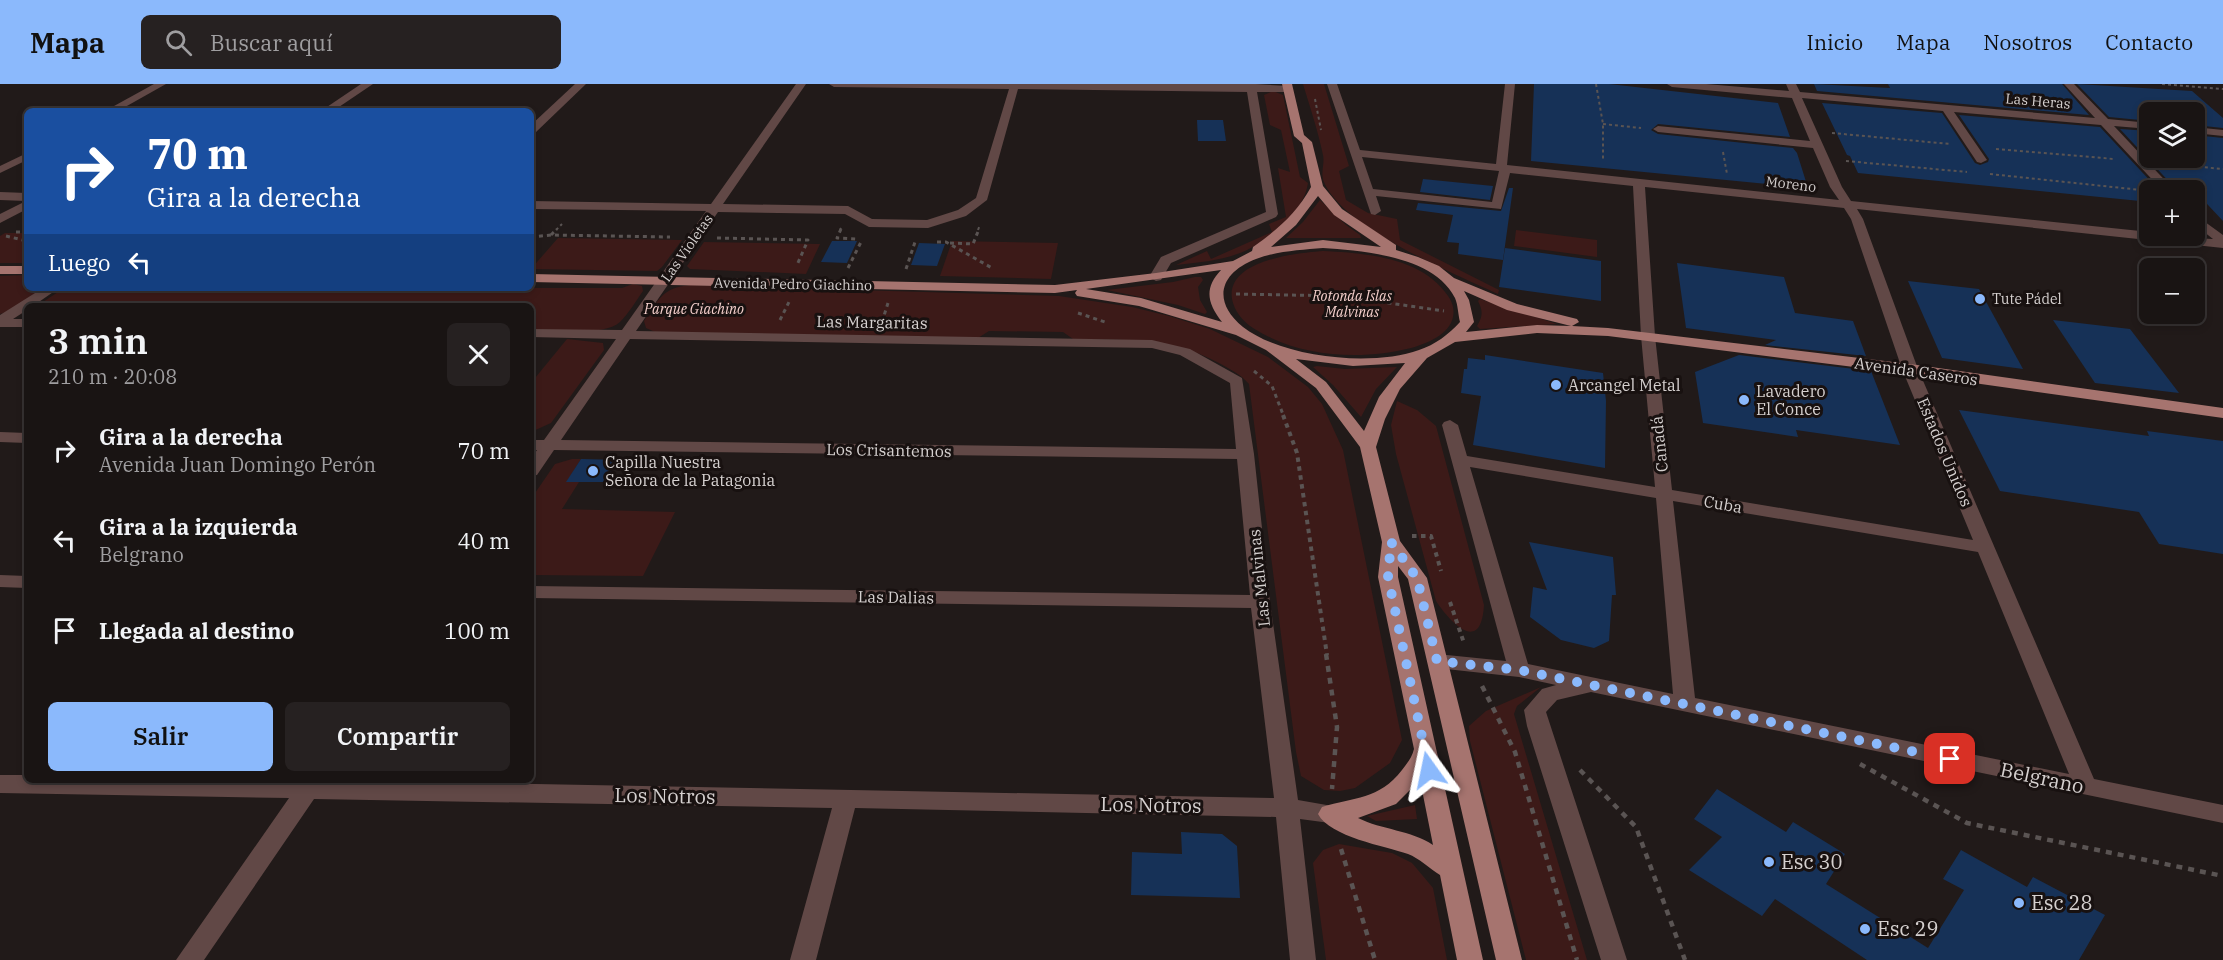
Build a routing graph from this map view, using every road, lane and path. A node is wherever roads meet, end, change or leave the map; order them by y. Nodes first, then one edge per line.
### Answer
1 (161, 84) edge
2 (368, 84) edge
3 (581, 84) edge
4 (801, 84) edge
5 (834, 84) edge
6 (1299, 84) edge
7 (1332, 84) edge
8 (1510, 84) edge
9 (1596, 84) edge
10 (1672, 84) edge
11 (2069, 84) edge
12 (2162, 84) edge
13 (1015, 85) edge
14 (2191, 85) edge
15 (1251, 86) edge
16 (1287, 87) edge
17 (2223, 89) edge
18 (1794, 90) edge
19 (1304, 105) dead end
20 (116, 108) edge
21 (331, 108) edge
22 (1946, 108) junction
23 (2105, 122) junction
24 (1603, 124) junction
25 (2139, 125) edge
26 (1309, 126) dead end
27 (534, 128) edge
28 (1658, 129) joint
29 (2205, 131) edge
30 (2223, 133) edge
31 (1719, 135) junction
32 (1306, 142) junction
33 (1818, 145) junction
34 (1972, 146) junction
35 (1356, 153) junction
36 (24, 158) edge
37 (2139, 158) edge
38 (1981, 160) dead end
39 (2139, 162) edge
40 (1503, 168) junction
41 (2148, 168) edge
42 (2203, 168) edge
43 (0, 170) edge
44 (2223, 170) edge
45 (1967, 172) dead end
46 (1979, 173) dead end
47 (1602, 178) junction
48 (2159, 180) edge
49 (1639, 182) junction
50 (1317, 187) junction
51 (2139, 190) edge
52 (1368, 192) junction
53 (1731, 192) junction
54 (0, 196) edge
55 (24, 197) edge
56 (537, 205) edge
57 (24, 206) edge
58 (1847, 206) junction
59 (715, 208) junction
60 (848, 210) junction
61 (1375, 211) dead end
62 (0, 219) edge
63 (2205, 227) edge
64 (0, 233) edge
65 (24, 240) edge
66 (905, 241) dead end
67 (926, 242) dead end
68 (936, 242) dead end
69 (2223, 243) edge
70 (1403, 255) junction
71 (1250, 256) junction
72 (1236, 264) junction
73 (0, 270) edge
74 (24, 270) edge
75 (534, 278) edge
76 (1156, 278) junction
77 (664, 281) junction
78 (1454, 282) junction
79 (839, 284) junction
80 (1028, 288) junction
81 (1055, 289) junction
82 (47, 291) edge
83 (1215, 294) junction
84 (29, 303) edge
85 (24, 306) edge
86 (1467, 314) junction
87 (0, 322) edge
88 (24, 323) edge
89 (1240, 331) junction
90 (1608, 332) junction
91 (534, 333) edge
92 (624, 335) junction
93 (1648, 336) junction
94 (1455, 338) junction
95 (1272, 348) junction
96 (1421, 355) junction
97 (1209, 364) joint
98 (1247, 366) dead end
99 (1910, 369) junction
100 (2223, 413) edge
101 (1450, 425) dead end
102 (0, 437) edge
103 (24, 438) edge
104 (534, 445) edge
105 (549, 445) junction
106 (1368, 447) junction
107 (1246, 454) junction
108 (1460, 460) junction
109 (534, 467) edge
110 (1665, 494) junction
111 (1391, 538) junction
112 (1986, 548) junction
113 (1443, 576) dead end
114 (0, 581) edge
115 (24, 582) edge
116 (534, 592) edge
117 (1449, 597) dead end
118 (1260, 602) junction
119 (1437, 661) junction
120 (1472, 665) junction
121 (1519, 670) junction
122 (1596, 686) junction
123 (1685, 704) junction
124 (1425, 749) junction
125 (1853, 760) dead end
126 (1579, 768) dead end
127 (0, 784) edge
128 (312, 785) edge
129 (2086, 787) junction
130 (846, 799) junction
131 (1287, 808) junction
132 (1330, 814) junction
133 (2223, 814) edge
134 (1451, 870) junction
135 (2223, 876) edge
136 (189, 960) edge
137 (803, 960) edge
138 (1303, 960) edge
139 (1375, 960) edge
140 (1470, 960) edge
141 (1509, 960) edge
142 (1577, 960) edge
143 (1614, 960) edge
144 (1685, 960) edge

1 - 20 street
2 - 21 street
3 - 27 street
4 - 59 street, Las Violetas
5 - 13 street
6 - 19 main road
7 - 35 street
8 - 40 street
9 - 24 path
10 - 18 street, Las Heras
11 - 23 street
12 - 14 path
13 - 15 street
13 - 60 street
14 - 17 path
15 - 16 street
15 - 76 street
16 - 32 main road
18 - 22 street, Las Heras
18 - 33 street, Estados Unidos
22 - 23 street, Las Heras
22 - 34 street
23 - 25 street, Las Heras
23 - 37 street
24 - 28 path
24 - 47 path
26 - 32 main road
28 - 31 street
29 - 30 street
31 - 33 street
31 - 53 path
32 - 50 main road
33 - 34 path
33 - 45 path
33 - 58 street, Estados Unidos
34 - 38 street
34 - 39 path
35 - 40 street, Moreno
35 - 52 street
36 - 43 street
40 - 47 street, Moreno
40 - 52 street
41 - 48 street
42 - 44 path
46 - 51 path
47 - 49 street, Moreno
49 - 53 street, Moreno
49 - 93 street, Canadá
50 - 70 main road
50 - 71 main road
52 - 61 street
53 - 58 street, Moreno
54 - 55 street
56 - 59 street
57 - 62 street
58 - 69 street, Moreno
58 - 99 street, Estados Unidos
59 - 60 street
59 - 77 street, Las Violetas
60 - 79 path
63 - 69 street
64 - 65 path
66 - 67 path
68 - 80 path
70 - 71 main road
70 - 78 main road
71 - 72 main road
72 - 76 main road, Avenida Pedro Giachino
72 - 83 main road
73 - 74 main road
75 - 77 main road, Avenida Pedro Giachino
76 - 81 main road, Avenida Pedro Giachino
77 - 79 main road, Avenida Pedro Giachino
77 - 92 street, Las Violetas
78 - 86 main road
78 - 90 main road, Avenida Caseros
79 - 80 main road, Avenida Pedro Giachino
80 - 81 main road, Avenida Pedro Giachino
81 - 89 main road, Avenida Pedro Giachino
82 - 84 street
83 - 86 path
83 - 89 main road
85 - 87 street
86 - 94 main road
87 - 88 street
89 - 95 main road
90 - 93 main road, Avenida Caseros
90 - 94 main road, Avenida Caseros
91 - 92 street, Las Margaritas
92 - 97 street, Las Margaritas
92 - 105 street, Las Violetas
93 - 99 main road, Avenida Caseros
93 - 110 street, Canadá
94 - 96 main road
95 - 96 main road
95 - 106 main road
96 - 106 main road
97 - 107 street, Las Malvinas
98 - 132 path
99 - 100 main road, Avenida Caseros
99 - 112 street, Estados Unidos
101 - 108 street
102 - 103 street
104 - 105 street, Los Crisantemos
105 - 107 street, Los Crisantemos
105 - 109 street, Las Violetas
106 - 111 main road
107 - 118 street, Las Malvinas
108 - 110 street, Cuba
108 - 121 street
110 - 112 street, Cuba
110 - 123 street, Canadá
111 - 113 path
111 - 119 main road
111 - 124 main road
112 - 129 street, Estados Unidos
114 - 115 street
116 - 118 street, Las Dalias
117 - 120 path
118 - 131 street, Las Malvinas
119 - 120 street, Belgrano
119 - 141 main road
120 - 121 street, Belgrano
120 - 142 path
121 - 122 street, Belgrano
122 - 123 street, Belgrano
122 - 143 street
123 - 129 street, Belgrano
124 - 132 main road
124 - 134 main road
125 - 135 path
126 - 144 path
127 - 128 street, Los Notros
128 - 130 street, Los Notros
128 - 136 street
129 - 133 street, Belgrano
130 - 131 street, Los Notros
130 - 137 street
131 - 132 street, Los Notros
131 - 138 street, Las Malvinas
132 - 134 main road
132 - 139 path
134 - 140 main road

